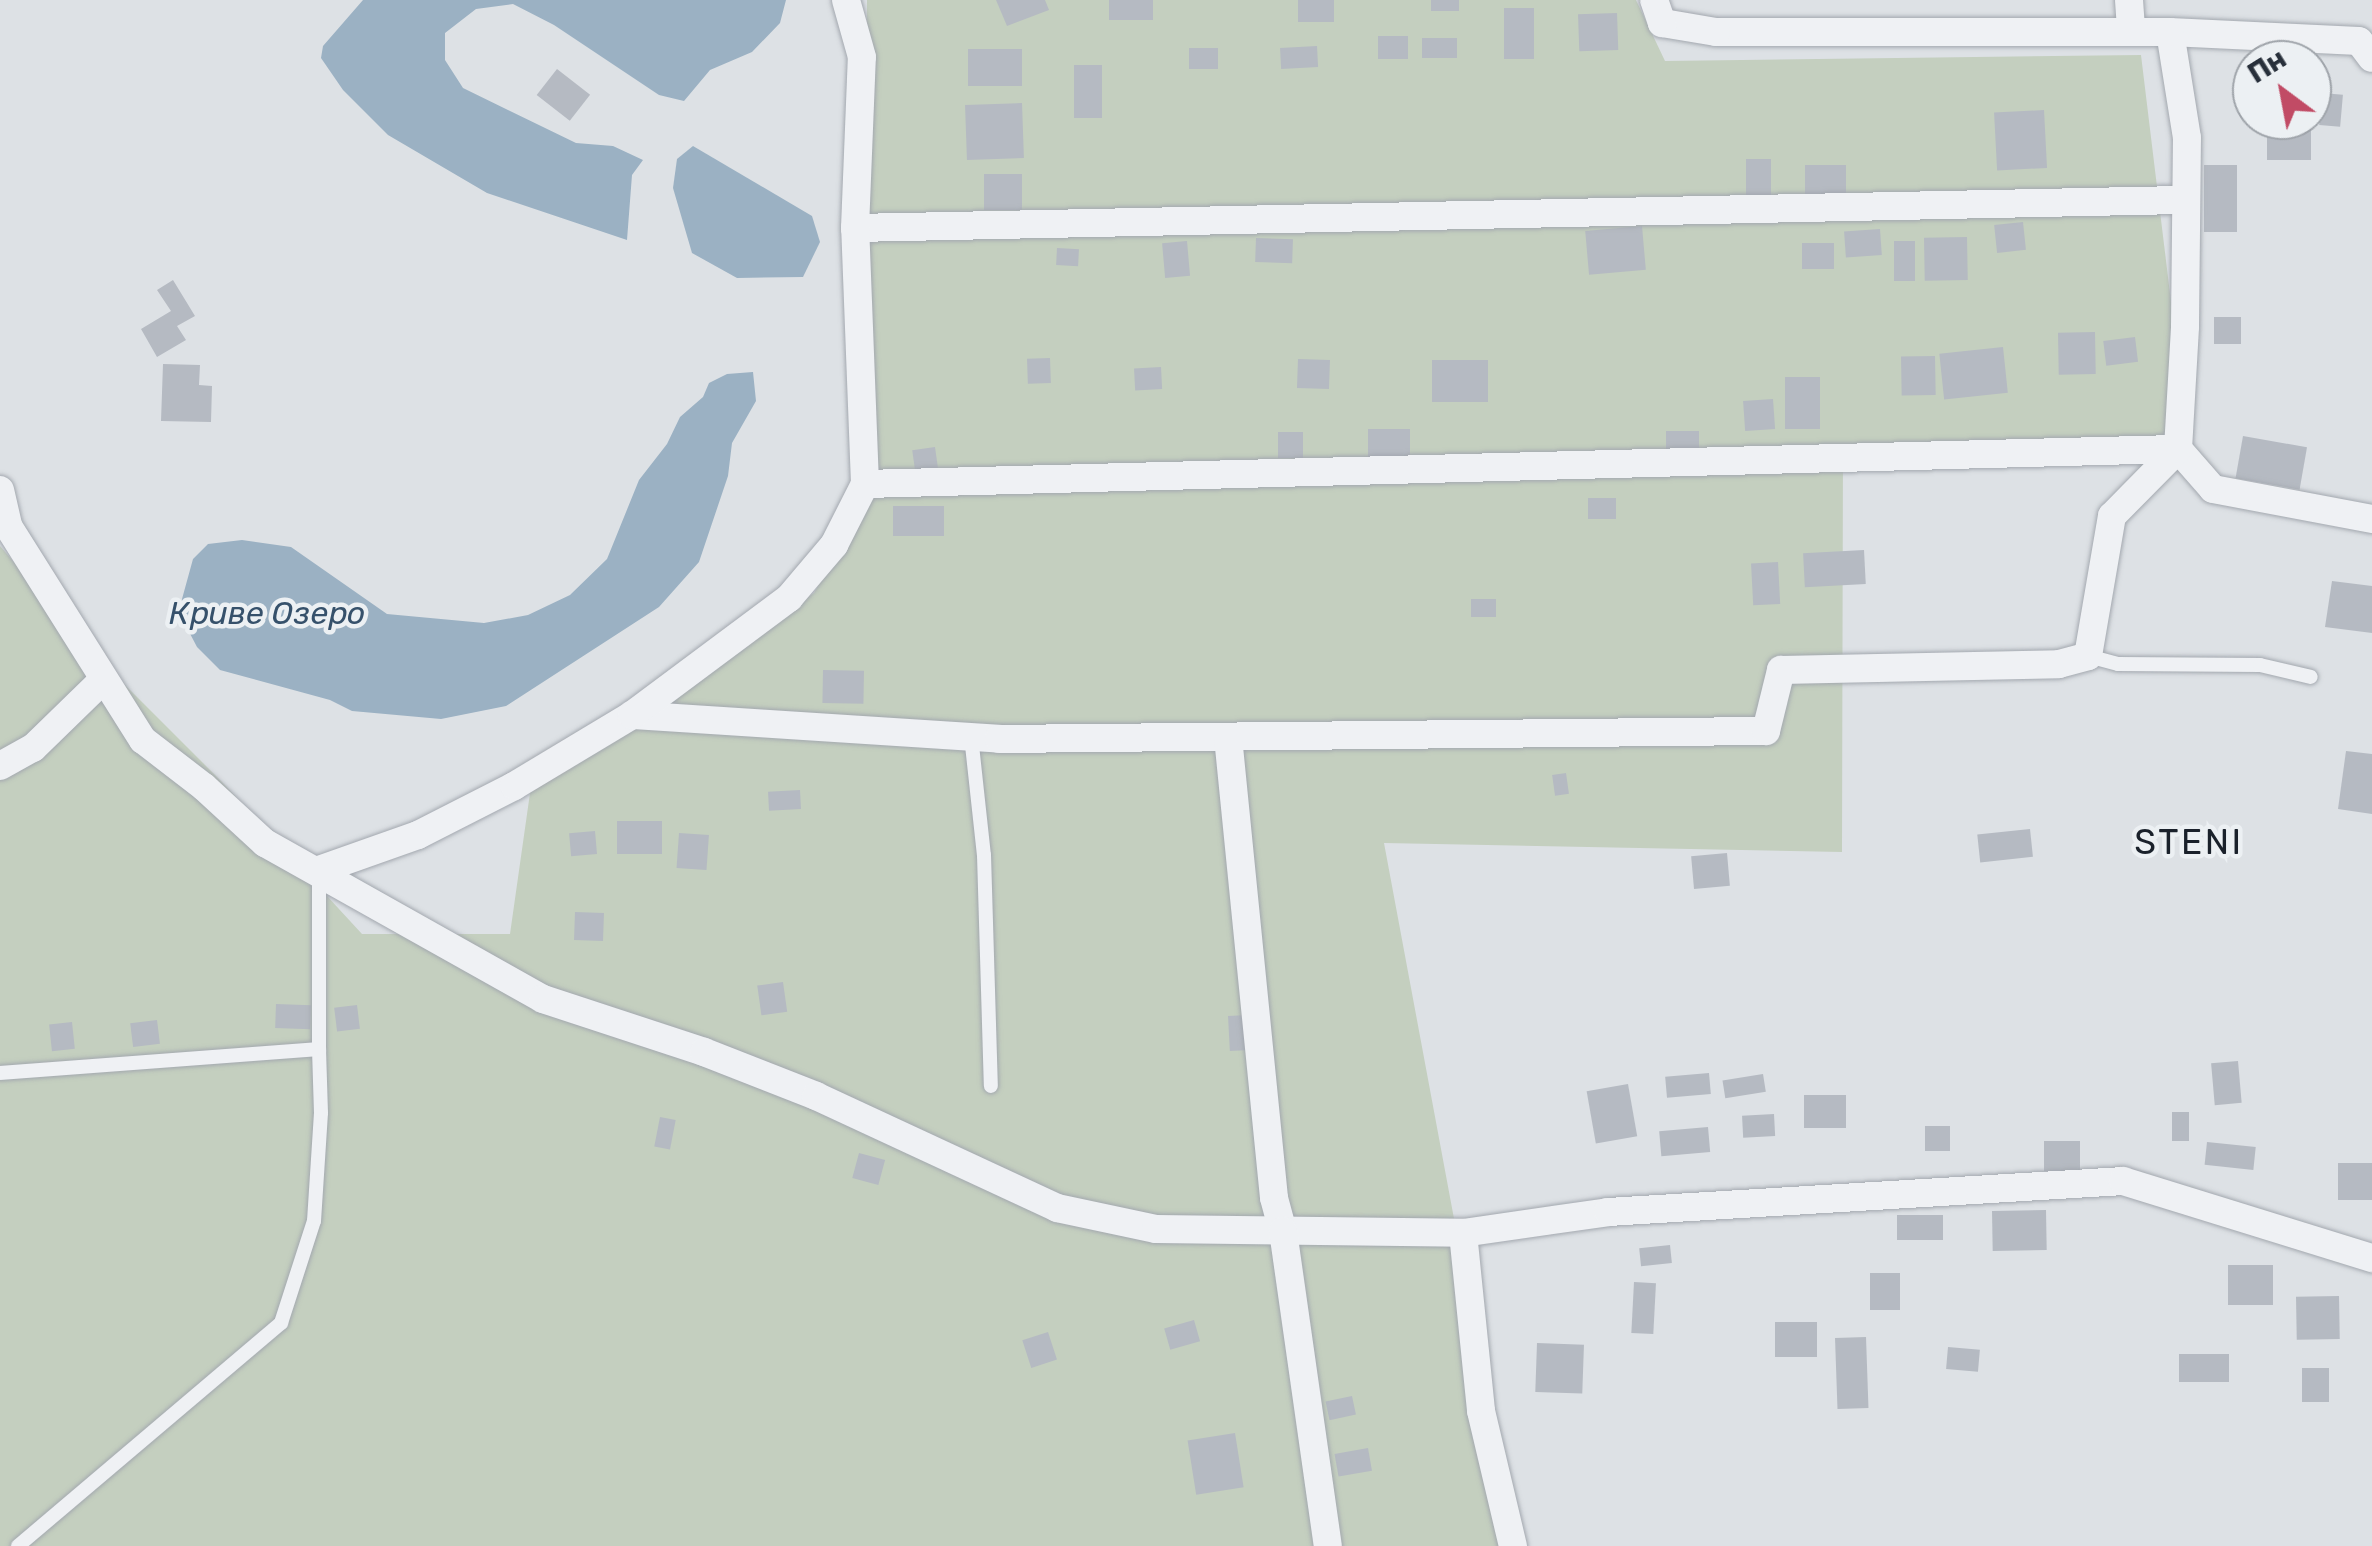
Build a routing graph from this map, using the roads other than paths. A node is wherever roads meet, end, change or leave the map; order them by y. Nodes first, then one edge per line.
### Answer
1 (846, 0) edge
2 (1654, 0) edge
3 (2130, 0) edge
4 (2132, 32) junction
5 (2170, 32) junction
6 (2372, 58) edge
7 (2186, 200) junction
8 (855, 228) junction
9 (2178, 450) junction
10 (865, 484) junction
11 (0, 490) edge
12 (2372, 519) edge
13 (2088, 656) junction
14 (2311, 677) dead end
15 (102, 681) junction
16 (632, 716) junction
17 (970, 735) junction
18 (1228, 738) junction
19 (0, 766) edge
20 (319, 870) junction
21 (319, 1049) junction
22 (0, 1074) edge
23 (991, 1086) dead end
24 (1283, 1231) junction
25 (1463, 1233) junction
26 (2372, 1258) edge
27 (18, 1546) edge
28 (1328, 1546) edge
29 (1513, 1546) edge

1 - 8 street
2 - 4 street
3 - 4 street
4 - 5 street
5 - 6 street
5 - 7 street
7 - 8 street
7 - 9 street
8 - 10 street
9 - 10 street
9 - 12 street
9 - 13 street
10 - 16 street
11 - 15 street
13 - 14 lane
13 - 18 street
15 - 19 street
15 - 20 street
16 - 17 street
16 - 20 street
17 - 18 street
17 - 23 lane
18 - 24 street
20 - 21 lane
20 - 24 street
21 - 22 lane
21 - 27 lane
24 - 25 street
24 - 28 street
25 - 26 street
25 - 29 street

